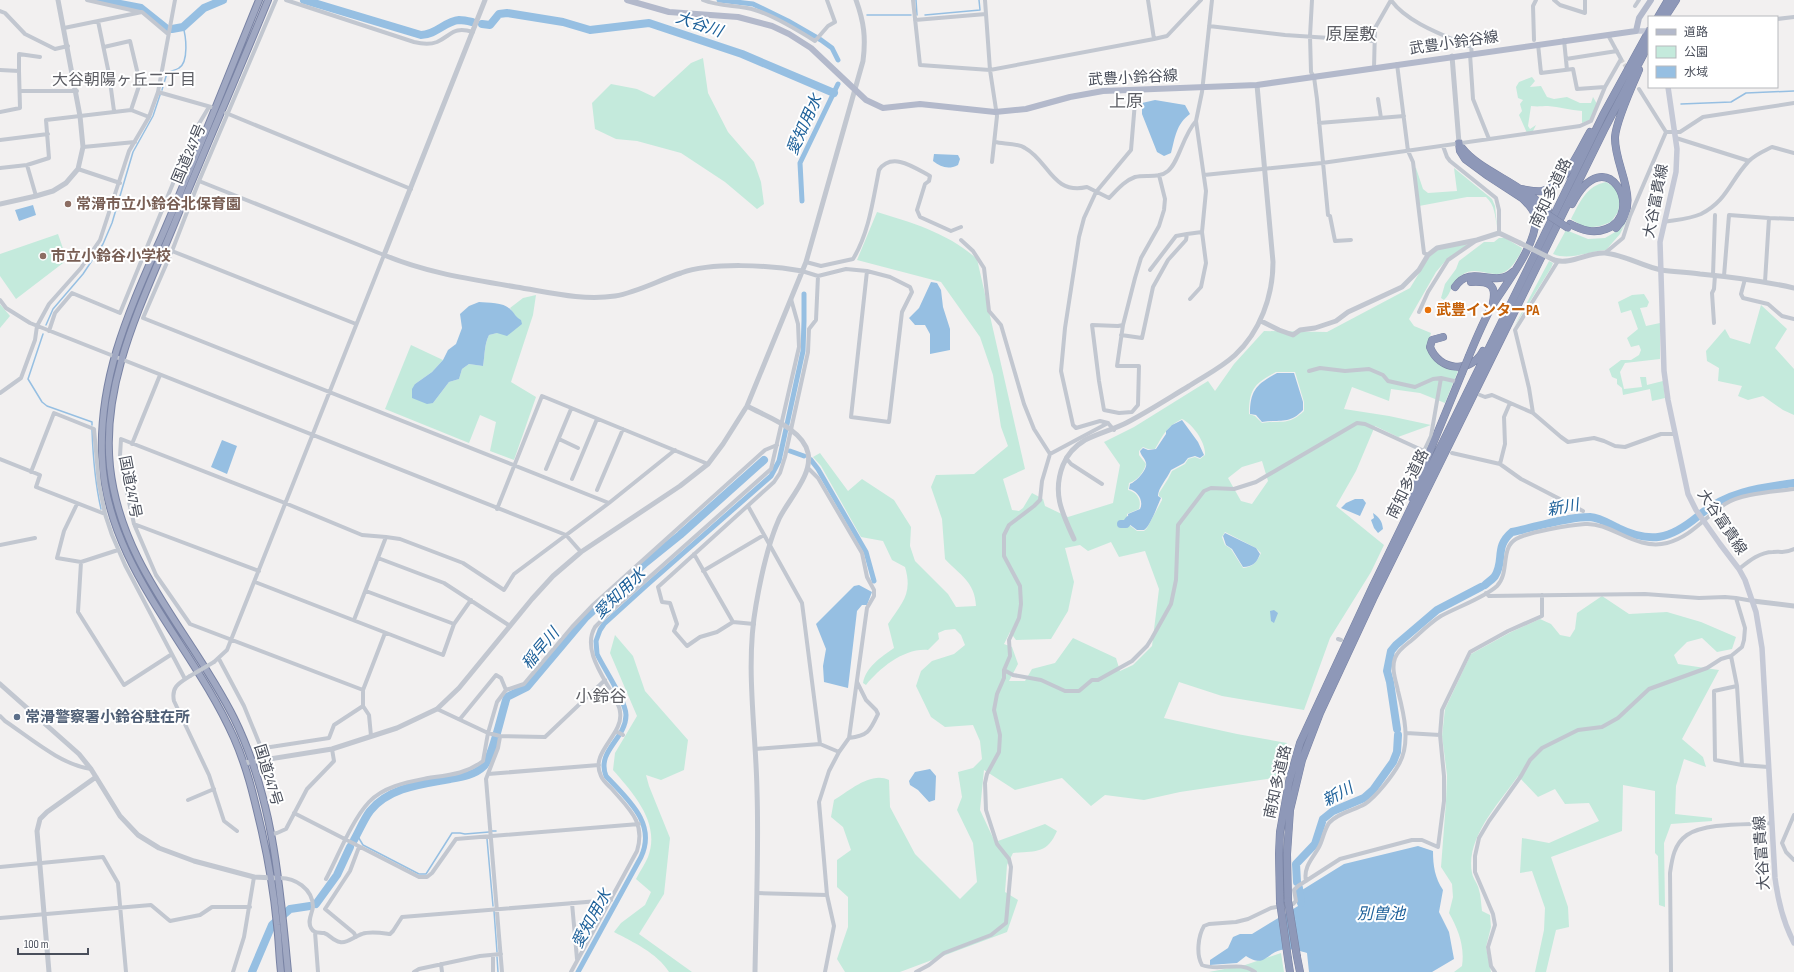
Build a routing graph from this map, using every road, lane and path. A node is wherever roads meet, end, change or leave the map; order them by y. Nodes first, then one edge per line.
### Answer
1 (58, 0) edge
2 (87, 0) edge
3 (175, 0) edge
4 (259, 0) edge
5 (268, 0) edge
6 (276, 0) edge
7 (286, 0) edge
8 (485, 0) edge
9 (628, 0) edge
10 (703, 0) edge
11 (827, 0) edge
12 (856, 0) edge
13 (913, 0) edge
14 (990, 0) edge
15 (1148, 0) edge
16 (1201, 0) edge
17 (1212, 0) edge
18 (1312, 0) edge
19 (1391, 0) edge
20 (1536, 0) edge
21 (1554, 0) edge
22 (1585, 0) edge
23 (1639, 0) edge
24 (1651, 0) edge
25 (1668, 0) edge
26 (1676, 0) edge
27 (985, 1) edge
28 (1635, 6) dead end
29 (0, 10) edge
30 (142, 12) junction
31 (986, 14) junction
32 (1659, 16) edge
33 (1666, 16) edge
34 (1794, 18) edge
35 (1778, 19) edge
36 (915, 20) junction
37 (98, 21) junction
38 (1209, 26) junction
39 (64, 28) junction
40 (1636, 31) junction
41 (1648, 31) edge
42 (473, 32) junction
43 (168, 34) junction
44 (1607, 34) junction
45 (1310, 36) junction
46 (1154, 39) junction
47 (1564, 40) junction
48 (1374, 41) junction
49 (1536, 42) junction
50 (1648, 45) edge
51 (68, 46) junction
52 (104, 47) junction
53 (1617, 51) junction
54 (1471, 54) junction
55 (1452, 56) junction
56 (40, 57) dead end
57 (1566, 58) junction
58 (1632, 61) junction
59 (1397, 64) junction
60 (1374, 68) junction
61 (0, 70) edge
62 (990, 70) junction
63 (1567, 70) junction
64 (20, 71) junction
65 (1314, 77) junction
66 (1257, 85) junction
67 (1605, 87) junction
68 (1201, 88) junction
69 (1668, 88) edge
70 (1640, 89) dead end
71 (1136, 90) junction
72 (20, 91) junction
73 (77, 91) junction
74 (856, 91) junction
75 (158, 92) junction
76 (1378, 99) dead end
77 (1794, 103) edge
78 (212, 107) junction
79 (131, 110) junction
80 (114, 111) junction
81 (0, 112) edge
82 (224, 112) junction
83 (995, 112) junction
84 (80, 116) junction
85 (1404, 116) junction
86 (149, 117) junction
87 (1381, 118) junction
88 (1196, 121) junction
89 (1319, 123) junction
90 (1666, 132) junction
91 (48, 134) junction
92 (1676, 136) junction
93 (1489, 139) junction
94 (0, 140) edge
95 (135, 142) junction
96 (995, 142) junction
97 (1459, 143) junction
98 (1443, 146) junction
99 (83, 148) junction
100 (1408, 151) junction
101 (1794, 153) edge
102 (1749, 161) junction
103 (992, 162) dead end
104 (1322, 163) junction
105 (27, 164) junction
106 (0, 168) edge
107 (78, 169) junction
108 (1264, 169) junction
109 (1159, 175) junction
110 (1204, 175) junction
111 (199, 181) junction
112 (120, 183) junction
113 (411, 189) junction
114 (1096, 192) junction
115 (1519, 192) junction
116 (36, 196) junction
117 (0, 204) edge
118 (1715, 215) dead end
119 (1769, 218) junction
120 (1794, 219) edge
121 (1664, 222) junction
122 (1569, 226) junction
123 (962, 227) dead end
124 (1202, 232) junction
125 (1499, 233) junction
126 (1187, 234) junction
127 (961, 240) dead end
128 (1351, 240) dead end
129 (1477, 240) junction
130 (172, 251) junction
131 (1605, 253) junction
132 (384, 255) junction
133 (1428, 255) junction
134 (1556, 260) junction
135 (806, 262) junction
136 (1518, 268) junction
137 (1150, 270) dead end
138 (1660, 270) junction
139 (802, 271) junction
140 (867, 271) junction
141 (1714, 275) junction
142 (818, 276) junction
143 (1724, 276) junction
144 (1745, 279) junction
145 (1471, 282) dead end
146 (1765, 282) junction
147 (1455, 287) dead end
148 (1794, 288) edge
149 (1524, 293) junction
150 (1515, 296) junction
151 (791, 299) junction
152 (1190, 299) dead end
153 (0, 300) edge
154 (1492, 306) junction
155 (1419, 312) dead end
156 (1794, 319) edge
157 (1261, 321) junction
158 (1714, 323) dead end
159 (356, 324) junction
160 (1122, 325) junction
161 (37, 326) junction
162 (49, 331) junction
163 (1121, 335) junction
164 (1443, 337) dead end
165 (114, 357) junction
166 (121, 359) junction
167 (1308, 371) dead end
168 (160, 375) junction
169 (1441, 378) junction
170 (1454, 381) dead end
171 (330, 392) junction
172 (0, 393) edge
173 (1480, 394) dead end
174 (1510, 403) junction
175 (747, 406) junction
176 (571, 409) junction
177 (1533, 413) junction
178 (597, 419) junction
179 (1108, 423) junction
180 (781, 425) junction
181 (623, 429) junction
182 (790, 429) junction
183 (1114, 430) junction
184 (1675, 434) junction
185 (312, 435) junction
186 (559, 439) junction
187 (132, 444) junction
188 (777, 445) junction
189 (578, 448) dead end
190 (675, 450) junction
191 (1452, 453) dead end
192 (1050, 454) junction
193 (1066, 458) junction
194 (0, 459) edge
195 (708, 464) junction
196 (1500, 464) junction
197 (514, 465) junction
198 (808, 468) junction
199 (546, 469) dead end
200 (31, 472) junction
201 (572, 479) dead end
202 (1102, 484) dead end
203 (1794, 489) edge
204 (597, 490) dead end
205 (285, 503) junction
206 (609, 503) junction
207 (77, 504) junction
208 (748, 506) junction
209 (497, 509) junction
210 (1583, 511) dead end
211 (105, 514) junction
212 (1704, 521) junction
213 (134, 524) junction
214 (1400, 531) junction
215 (566, 535) junction
216 (764, 535) junction
217 (386, 536) junction
218 (35, 538) dead end
219 (1074, 539) dead end
220 (0, 544) edge
221 (769, 545) junction
222 (1794, 549) edge
223 (118, 550) junction
224 (581, 552) junction
225 (694, 554) junction
226 (378, 558) junction
227 (81, 562) junction
228 (1739, 569) junction
229 (259, 571) junction
230 (703, 571) junction
231 (255, 582) junction
232 (366, 591) junction
233 (1486, 593) junction
234 (1542, 595) junction
235 (1736, 598) junction
236 (471, 600) junction
237 (1753, 601) junction
238 (1794, 606) edge
239 (354, 620) junction
240 (733, 622) junction
241 (454, 624) junction
242 (754, 624) junction
243 (510, 626) junction
244 (386, 633) junction
245 (231, 640) junction
246 (172, 654) junction
247 (1731, 656) junction
248 (218, 659) junction
249 (1004, 670) junction
250 (188, 677) junction
251 (604, 680) junction
252 (857, 682) junction
253 (0, 684) edge
254 (1737, 686) junction
255 (363, 690) junction
256 (506, 690) junction
257 (364, 706) junction
258 (437, 708) junction
259 (0, 716) edge
260 (460, 719) junction
261 (617, 731) junction
262 (488, 733) junction
263 (1406, 733) junction
264 (623, 735) dead end
265 (1440, 735) junction
266 (371, 736) junction
267 (500, 736) junction
268 (849, 738) junction
269 (820, 744) junction
270 (332, 749) junction
271 (755, 749) junction
272 (839, 752) junction
273 (252, 761) junction
274 (244, 762) junction
275 (599, 765) junction
276 (1742, 765) junction
277 (1768, 767) junction
278 (91, 769) junction
279 (488, 774) junction
280 (96, 777) junction
281 (214, 789) junction
282 (188, 800) dead end
283 (294, 813) junction
284 (1794, 814) edge
285 (1772, 823) junction
286 (639, 824) junction
287 (238, 831) dead end
288 (272, 834) junction
289 (491, 836) junction
290 (346, 840) junction
291 (359, 847) junction
292 (1794, 860) edge
293 (39, 863) junction
294 (0, 867) edge
295 (254, 877) junction
296 (274, 878) junction
297 (326, 879) dead end
298 (1306, 881) junction
299 (757, 893) junction
300 (827, 895) junction
301 (611, 900) junction
302 (1284, 902) junction
303 (572, 903) junction
304 (250, 907) junction
305 (120, 908) junction
306 (497, 908) junction
307 (45, 915) junction
308 (0, 918) edge
309 (315, 932) junction
310 (356, 937) junction
311 (1794, 943) edge
312 (500, 954) junction
313 (493, 955) junction
314 (577, 960) junction
315 (441, 964) junction
316 (49, 972) edge
317 (126, 972) edge
318 (233, 972) edge
319 (281, 972) edge
320 (288, 972) edge
321 (318, 972) edge
322 (414, 972) edge
323 (442, 972) edge
324 (493, 972) edge
325 (502, 972) edge
326 (571, 972) edge
327 (755, 972) edge
328 (825, 972) edge
329 (916, 972) edge
330 (1255, 972) edge
331 (1290, 972) edge
332 (1300, 972) edge
333 (1495, 972) edge
334 (1671, 972) edge

1 - 39 street
2 - 30 street
3 - 43 street
4 - 78 highway, 国道247号
5 - 82 highway, 国道247号
6 - 82 street
7 - 42 street
8 - 42 street
9 - 74 main road, 武豊小鈴谷線
10 - 11 street
12 - 74 street
13 - 36 street
14 - 27 street
15 - 46 street
16 - 46 street
17 - 38 street
18 - 45 street
19 - 48 street
19 - 54 street
20 - 49 street
21 - 22 street
23 - 28 street
24 - 40 main road
25 - 32 highway
26 - 33 highway
27 - 31 street
29 - 51 street
30 - 37 street
30 - 43 street
31 - 36 street
31 - 62 street
34 - 35 street
36 - 62 street
37 - 39 street
37 - 52 street
38 - 45 street
38 - 68 street
39 - 51 street
40 - 41 main road
40 - 44 main road, 武豊小鈴谷線
42 - 113 street
43 - 75 street
44 - 47 main road, 武豊小鈴谷線
44 - 53 street
45 - 48 street
45 - 65 street
46 - 62 street
47 - 49 main road, 武豊小鈴谷線
47 - 57 street
48 - 60 street
49 - 54 main road, 武豊小鈴谷線
49 - 63 street
50 - 58 highway, 南知多道路
50 - 122 highway
50 - 149 highway, 南知多道路
51 - 73 street
52 - 79 street
52 - 80 street
53 - 57 street
53 - 67 street
54 - 55 main road, 武豊小鈴谷線
54 - 93 street
55 - 59 main road, 武豊小鈴谷線
55 - 97 street
56 - 64 street
57 - 63 street
58 - 115 highway
58 - 150 highway, 南知多道路
59 - 60 main road, 武豊小鈴谷線
59 - 85 street
60 - 65 main road, 武豊小鈴谷線
61 - 64 street
62 - 83 street
63 - 67 street
64 - 72 street
65 - 66 main road, 武豊小鈴谷線
65 - 89 street
66 - 68 main road, 武豊小鈴谷線
66 - 108 street
67 - 93 street
68 - 71 main road, 武豊小鈴谷線
68 - 88 street
69 - 92 main road, 大谷富貴線
70 - 90 street
71 - 83 main road, 武豊小鈴谷線
71 - 114 street
72 - 73 street
72 - 81 street
73 - 84 street
74 - 83 main road, 武豊小鈴谷線
74 - 135 street
75 - 78 street
75 - 86 street
76 - 87 street
77 - 92 street
78 - 162 street
78 - 165 highway, 国道247号
79 - 80 street
79 - 86 street
80 - 84 street
82 - 111 street
82 - 113 street
82 - 166 highway, 国道247号
83 - 96 street
84 - 91 street
84 - 99 street
85 - 87 street
85 - 100 street
86 - 95 street
87 - 89 street
88 - 109 street
88 - 110 street
89 - 104 street
90 - 92 street
90 - 131 street
91 - 94 street
91 - 105 street
92 - 102 street
92 - 121 main road, 大谷富貴線
93 - 97 street
95 - 99 street
95 - 112 street
96 - 103 street
96 - 114 street
97 - 98 street
97 - 115 highway
98 - 100 street
98 - 125 street
99 - 107 street
100 - 104 street
100 - 133 street
101 - 102 street
102 - 121 street
104 - 108 street
104 - 128 street
105 - 106 street
105 - 116 street
107 - 112 street
107 - 116 street
108 - 110 street
108 - 157 street
109 - 114 street
109 - 160 street
110 - 124 street
111 - 130 street
111 - 132 street
112 - 161 street
113 - 132 street
114 - 179 street
115 - 122 highway, bridge
115 - 136 highway
116 - 117 street
118 - 141 street
119 - 120 street
119 - 143 street
119 - 146 street
121 - 138 main road, 大谷富貴線
122 - 149 highway
123 - 135 street
124 - 126 street
124 - 152 street
125 - 129 street
125 - 134 street, bridge
126 - 137 street
126 - 163 street
127 - 192 street
129 - 133 street
129 - 155 street
130 - 159 street
130 - 171 street
131 - 134 street
131 - 138 street
132 - 139 street
132 - 159 street
133 - 157 street
134 - 177 street
135 - 139 street
136 - 147 highway
136 - 154 highway
138 - 141 street
138 - 184 main road, 大谷富貴線
139 - 142 street
139 - 151 street
140 - 140 street
140 - 142 street
141 - 143 street
141 - 158 street
142 - 182 street
143 - 144 street
144 - 146 street
144 - 156 street
145 - 154 highway
146 - 148 street
149 - 302 highway, 南知多道路
150 - 164 highway
150 - 214 highway, 南知多道路
151 - 175 street
151 - 180 street
153 - 161 street
154 - 214 highway, bridge
157 - 183 street
159 - 171 street
160 - 163 street
160 - 163 street
161 - 162 street
161 - 172 street
162 - 165 street
165 - 166 street
165 - 274 highway, 国道247号
166 - 168 street
166 - 273 highway, 国道247号
167 - 169 street
168 - 185 street
168 - 187 street
169 - 170 street
169 - 249 street
171 - 185 street
171 - 197 street
173 - 174 street
174 - 177 street
174 - 196 street
175 - 180 street
175 - 195 street
176 - 178 street
176 - 186 street
176 - 197 street
177 - 184 street
178 - 181 street
178 - 201 street
179 - 183 street
179 - 192 street
180 - 182 street
180 - 188 street
181 - 190 street
181 - 204 street
182 - 198 street
182 - 208 street
183 - 193 street
184 - 212 main road, 大谷富貴線
185 - 205 street
185 - 209 street
186 - 189 street
186 - 199 street
187 - 205 street
187 - 213 street
188 - 251 street
188 - 256 street
190 - 195 street
190 - 206 street
191 - 196 street
192 - 249 street
193 - 202 street
193 - 219 street
194 - 200 street
195 - 224 street
196 - 210 street
197 - 206 street
197 - 209 street
198 - 221 street
198 - 252 street
200 - 207 street
200 - 211 street
203 - 212 street
205 - 217 street
205 - 229 street
206 - 215 street
207 - 211 street
207 - 227 street
208 - 216 street
208 - 225 street
209 - 215 street
211 - 223 street
212 - 228 main road, 大谷富貴線
212 - 233 street
213 - 229 street
213 - 245 street
214 - 302 highway, 南知多道路
215 - 217 street
215 - 224 street
216 - 221 street
216 - 230 street
217 - 226 street
218 - 220 street
221 - 242 street
221 - 269 street
222 - 228 street
223 - 227 street
223 - 246 street
224 - 243 street
225 - 230 street
225 - 240 street
226 - 232 street
226 - 236 street
227 - 246 street
228 - 237 main road, 大谷富貴線
229 - 231 street
230 - 240 street
231 - 239 street
231 - 245 street
232 - 239 street
232 - 241 street
233 - 234 street
233 - 263 street
234 - 235 street
234 - 265 street
235 - 237 street
235 - 247 street
236 - 241 street
236 - 243 street
237 - 238 street
237 - 277 main road, 大谷富貴線
239 - 244 street
240 - 242 street
241 - 244 street
242 - 271 street
243 - 258 street
244 - 255 street
245 - 248 street
245 - 255 street
246 - 250 street
247 - 254 street
247 - 333 street
248 - 250 street, bridge
248 - 257 street
249 - 329 street
250 - 281 street
251 - 261 street
251 - 267 street
252 - 268 street
252 - 268 street
253 - 278 street
254 - 276 street
254 - 276 street
255 - 257 street
256 - 260 street
256 - 262 street
257 - 266 street
258 - 260 street
258 - 266 street
259 - 278 street
260 - 262 street
261 - 264 street
261 - 275 street
262 - 267 street
262 - 290 street
263 - 265 street
263 - 298 street
265 - 298 street
266 - 270 street
267 - 279 street
268 - 272 street
269 - 271 street
269 - 272 street
270 - 273 street
270 - 283 street
271 - 299 street
272 - 300 street
273 - 274 street
273 - 288 highway, 国道247号
274 - 296 highway, 国道247号
275 - 279 street
275 - 286 street
276 - 277 street
277 - 285 main road, 大谷富貴線
278 - 280 street
279 - 289 street
280 - 293 street
280 - 295 street
281 - 282 street
281 - 287 street
283 - 288 street
283 - 290 street
284 - 292 street
285 - 311 main road, 大谷富貴線
285 - 334 street
286 - 289 street
286 - 301 street
288 - 296 highway, 国道247号
289 - 291 street
289 - 306 street
290 - 291 street
290 - 297 street
291 - 310 street
293 - 294 street
293 - 305 street
293 - 307 street
295 - 296 street
295 - 304 street
296 - 309 street
296 - 319 highway, 国道247号
296 - 320 highway, 国道247号
298 - 330 street
299 - 300 street
299 - 327 street
300 - 328 street
301 - 303 street
301 - 314 street
302 - 331 highway, 南知多道路, bridge
302 - 332 highway, 南知多道路, bridge
303 - 306 street
303 - 314 street
304 - 305 street
304 - 318 street
305 - 307 street
305 - 317 street
306 - 310 street
306 - 312 street
307 - 308 street
307 - 316 street
309 - 310 street
309 - 321 street
312 - 313 street
312 - 325 street
313 - 315 street
313 - 324 street
314 - 326 street
315 - 322 street
315 - 323 street

